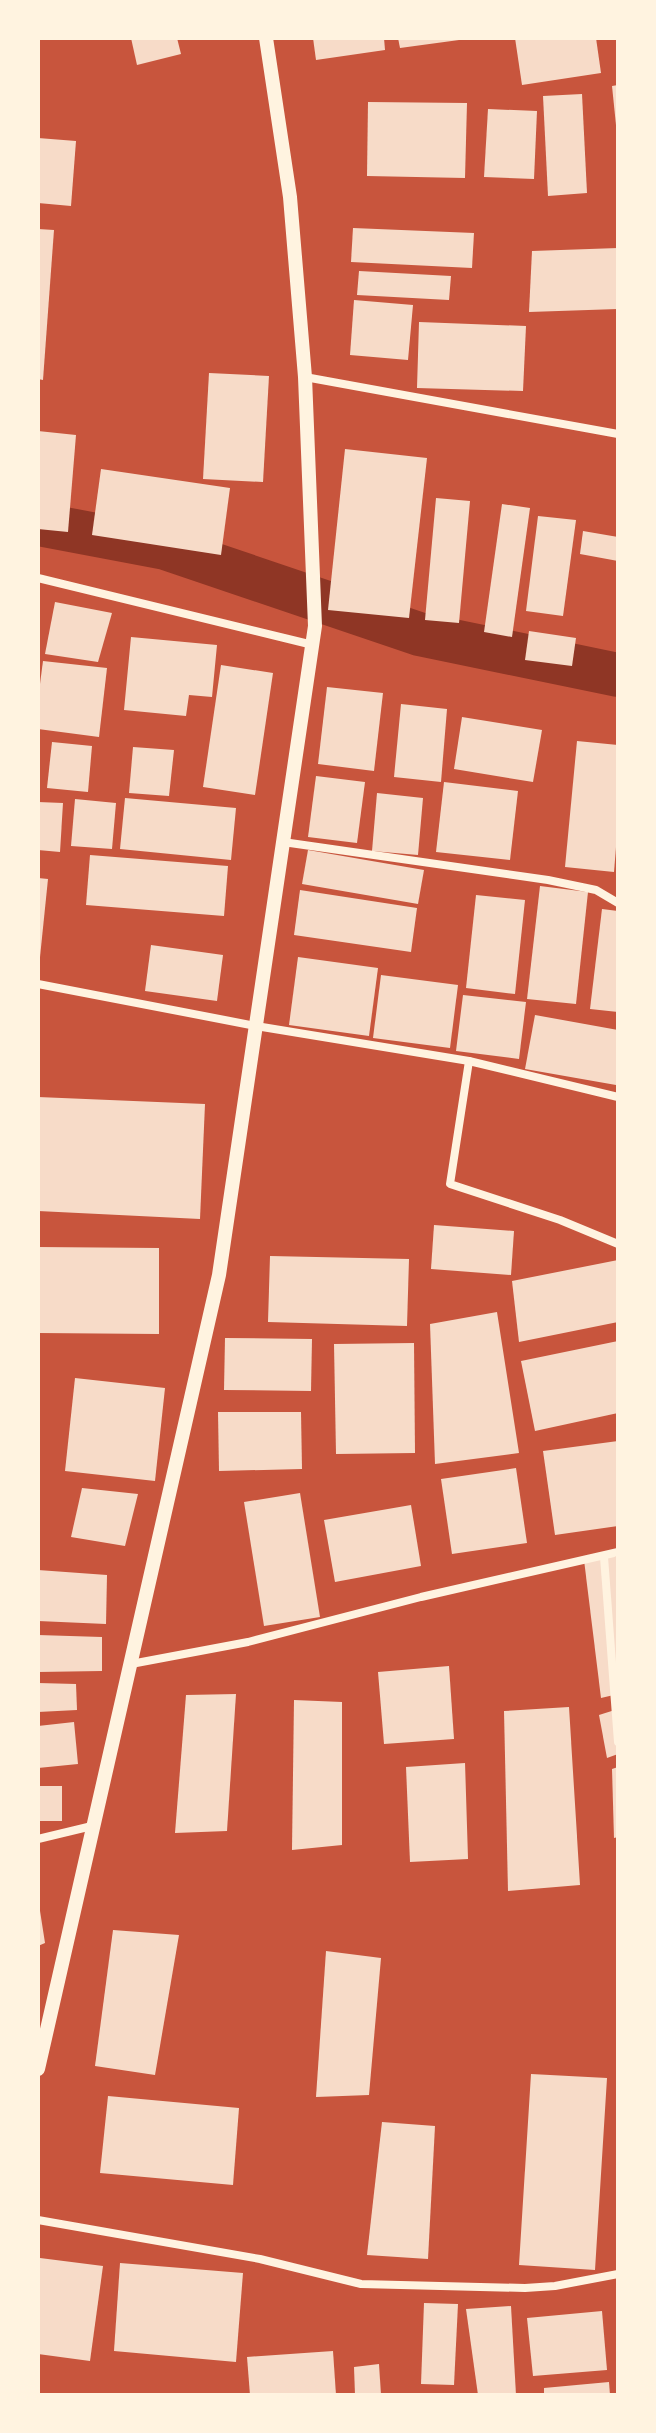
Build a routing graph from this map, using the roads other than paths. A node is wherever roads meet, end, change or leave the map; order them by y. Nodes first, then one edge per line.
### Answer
1 (266, 38) edge
2 (305, 377) junction
3 (618, 434) edge
4 (38, 578) edge
5 (313, 645) junction
6 (283, 842) junction
7 (618, 903) edge
8 (38, 984) edge
9 (256, 1026) junction
10 (469, 1061) junction
11 (618, 1097) edge
12 (618, 1244) edge
13 (618, 1552) edge
14 (604, 1557) junction
15 (131, 1664) junction
16 (618, 1742) edge
17 (92, 1826) junction
18 (38, 1839) edge
19 (38, 2069) edge
20 (38, 2220) edge
21 (618, 2274) edge

1 - 2 street
2 - 3 street
2 - 5 street
4 - 5 street
5 - 6 street
6 - 7 street
6 - 9 street
8 - 9 street
9 - 10 street
9 - 15 street
10 - 11 street
10 - 12 street
13 - 14 street
14 - 15 street
14 - 16 street
15 - 17 street
17 - 18 street
17 - 19 street
20 - 21 street

